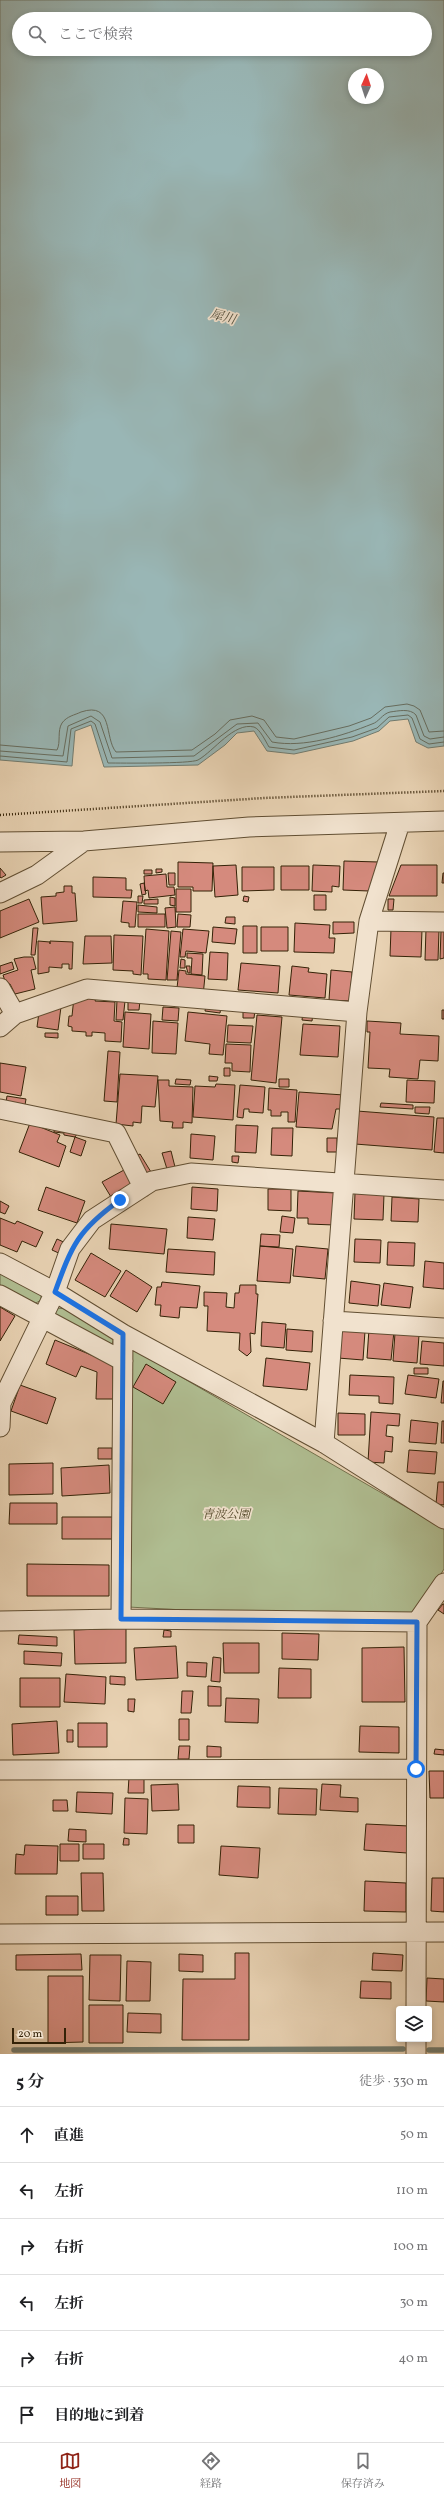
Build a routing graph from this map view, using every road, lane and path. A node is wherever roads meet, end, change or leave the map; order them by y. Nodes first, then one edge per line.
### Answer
1 (444, 791) edge
2 (0, 815) edge
3 (444, 821) edge
4 (400, 823) junction
5 (84, 841) junction
6 (0, 842) edge
7 (0, 894) edge
8 (369, 921) junction
9 (444, 922) edge
10 (0, 988) edge
11 (357, 1012) junction
12 (14, 1014) junction
13 (0, 1027) edge
14 (0, 1109) edge
15 (344, 1183) junction
16 (143, 1187) junction
17 (444, 1190) edge
18 (0, 1263) edge
19 (55, 1292) junction
20 (0, 1294) edge
21 (42, 1318) junction
22 (333, 1321) junction
23 (444, 1328) edge
24 (123, 1334) junction
25 (122, 1361) junction
26 (0, 1427) edge
27 (324, 1443) junction
28 (444, 1519) edge
29 (444, 1582) edge
30 (121, 1619) junction
31 (0, 1621) edge
32 (417, 1622) junction
33 (416, 1769) junction
34 (0, 1770) edge
35 (415, 1932) junction
36 (444, 1932) edge
37 (0, 1934) edge
38 (416, 2006) edge
39 (416, 2042) edge
40 (416, 2054) edge

1 - 2 path
3 - 4 street
4 - 5 street
4 - 8 street
5 - 6 street
5 - 7 street
8 - 9 street
8 - 11 street
10 - 12 street
11 - 12 street
11 - 15 street
12 - 13 street
14 - 16 street
15 - 16 street
15 - 17 street
15 - 22 street
16 - 19 street
18 - 19 street
19 - 21 street
19 - 24 street
20 - 21 street
21 - 25 street
21 - 26 street
22 - 23 street
22 - 27 street
24 - 25 street
24 - 27 street
25 - 30 street
27 - 28 street
29 - 32 street
30 - 31 street
30 - 32 street
32 - 33 street
33 - 34 street
33 - 35 street
35 - 36 street
35 - 37 street
35 - 38 street
39 - 40 street

